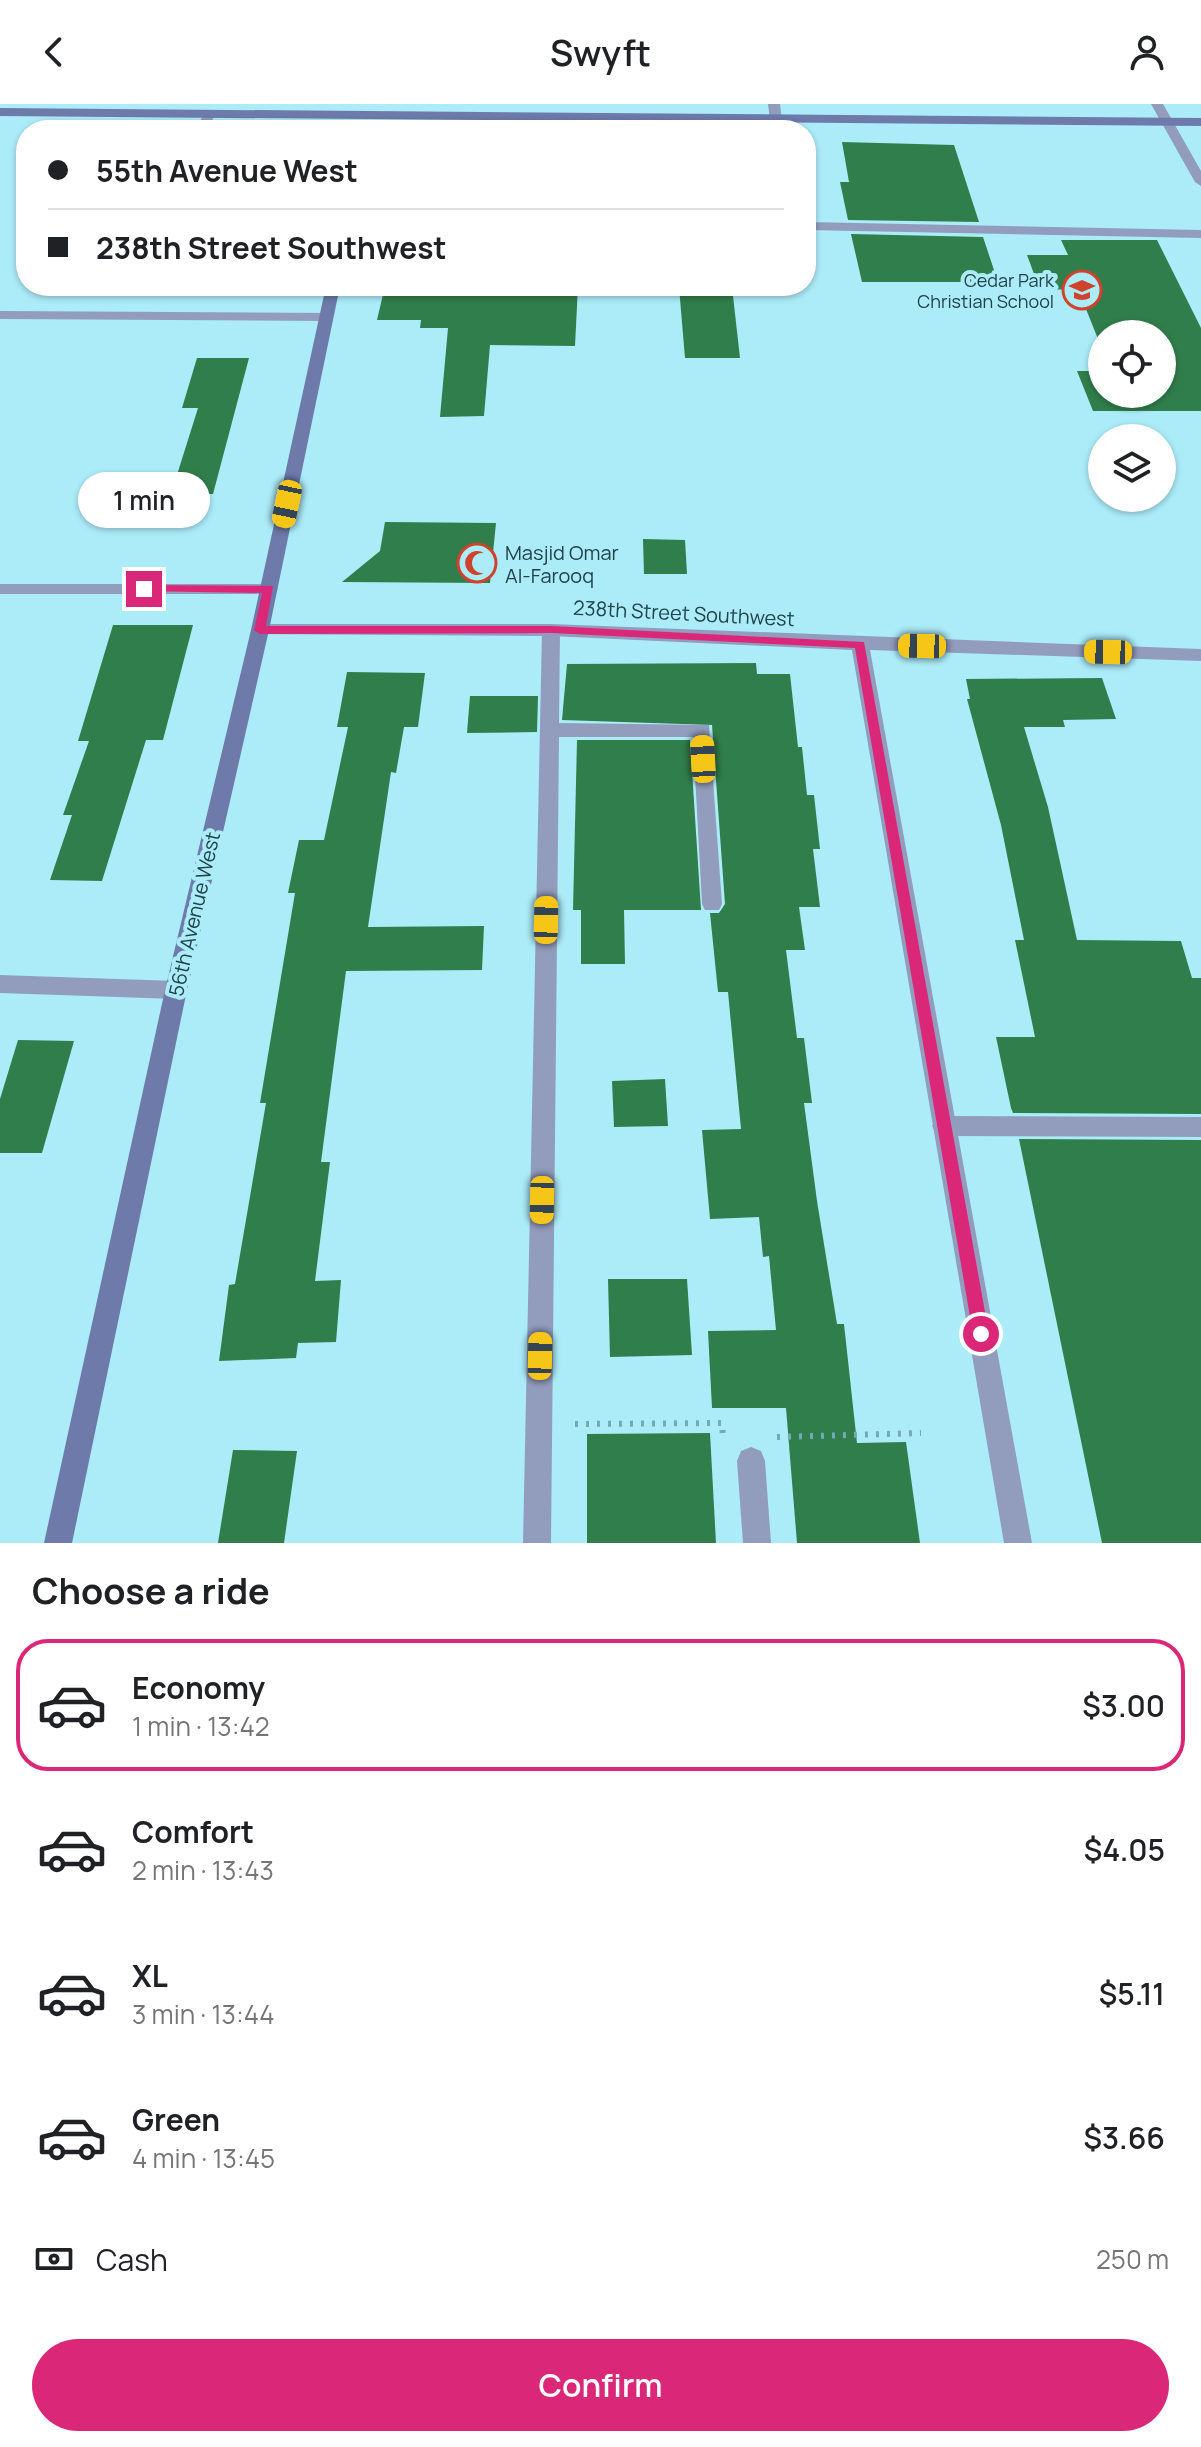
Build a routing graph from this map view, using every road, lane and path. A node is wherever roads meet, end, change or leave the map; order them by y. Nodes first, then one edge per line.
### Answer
1 (1157, 104) edge
2 (371, 110) edge
3 (0, 112) edge
4 (209, 114) junction
5 (775, 117) edge
6 (206, 120) edge
7 (1167, 122) junction
8 (1201, 122) edge
9 (1201, 182) edge
10 (816, 226) edge
11 (1201, 234) edge
12 (331, 296) edge
13 (0, 315) edge
14 (326, 317) junction
15 (0, 589) edge
16 (269, 589) junction
17 (260, 630) junction
18 (551, 630) junction
19 (860, 645) junction
20 (1201, 655) edge
21 (549, 730) junction
22 (712, 904) dead end
23 (0, 984) edge
24 (176, 990) junction
25 (944, 1126) junction
26 (1201, 1127) edge
27 (562, 1424) dead end
28 (921, 1433) dead end
29 (777, 1437) dead end
30 (723, 1438) dead end
31 (751, 1461) dead end
32 (58, 1543) edge
33 (537, 1543) edge
34 (757, 1543) edge
35 (1018, 1543) edge

1 - 7 street
2 - 4 main road
2 - 5 main road
3 - 4 main road
4 - 6 street
5 - 7 main road
7 - 8 main road
7 - 9 street
10 - 11 street
12 - 14 main road, 56th Avenue West
13 - 14 street
14 - 16 main road, 56th Avenue West
15 - 16 street
16 - 17 main road, 56th Avenue West
17 - 18 street, 238th Street Southwest
17 - 24 main road, 56th Avenue West
18 - 19 street, 238th Street Southwest
18 - 21 street
19 - 20 street, 238th Street Southwest
19 - 25 street
21 - 22 street
21 - 33 street
23 - 24 street
24 - 32 main road, 56th Avenue West
25 - 26 street
25 - 35 street
27 - 30 path
28 - 29 path
31 - 34 street

